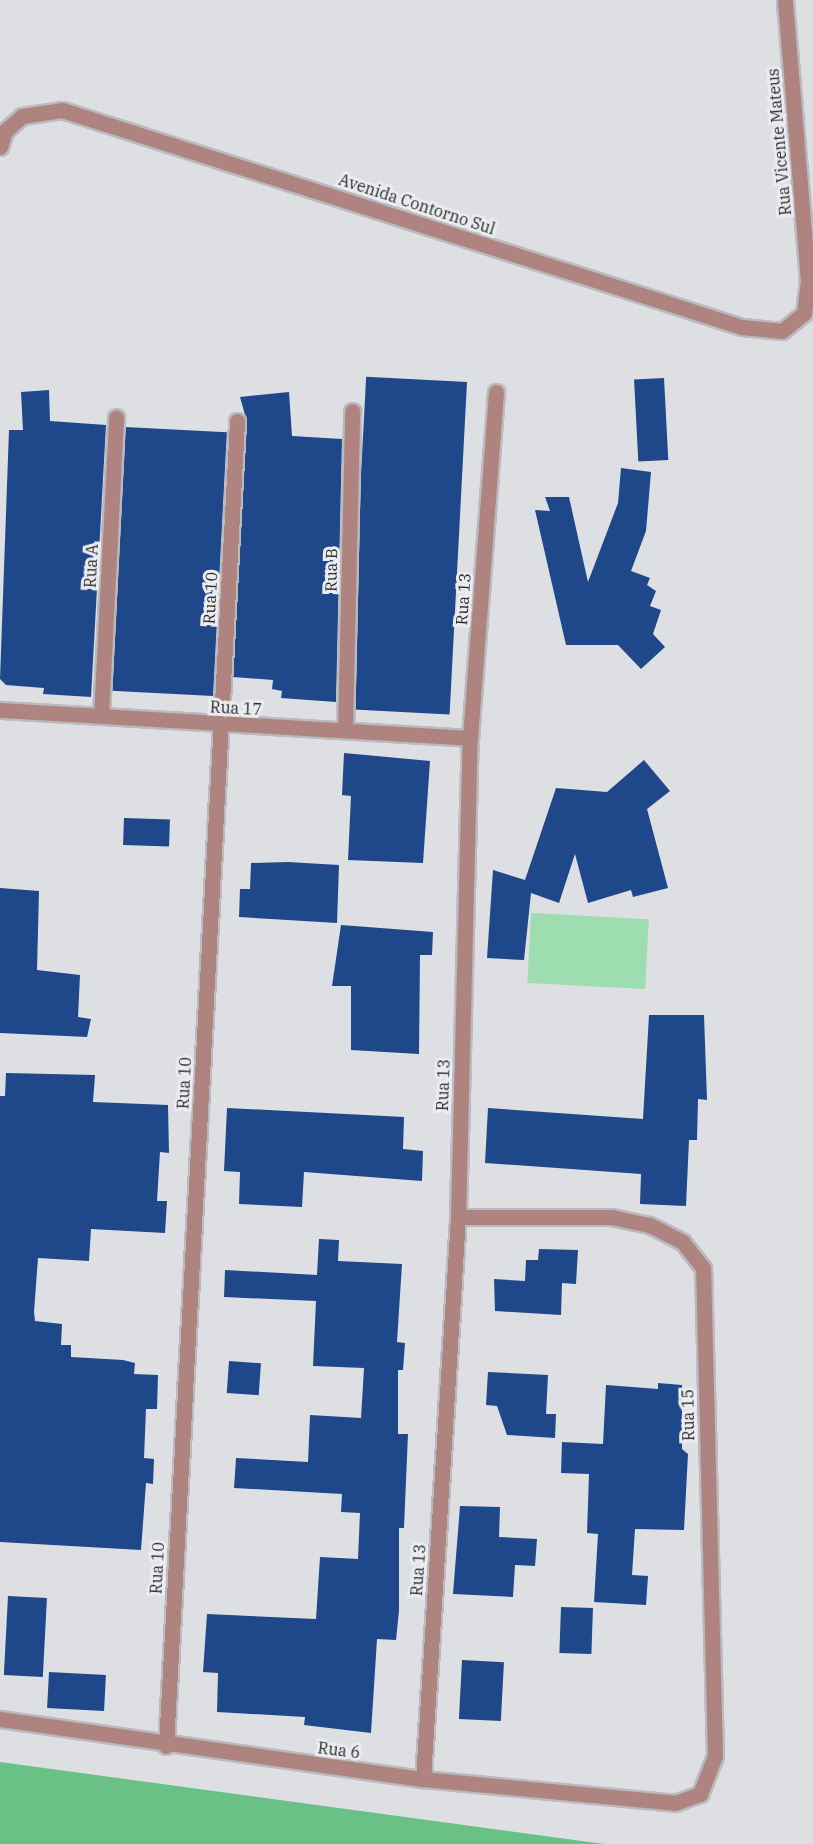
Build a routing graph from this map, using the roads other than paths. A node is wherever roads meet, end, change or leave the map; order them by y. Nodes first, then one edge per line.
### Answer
1 (784, 0) edge
2 (0, 147) edge
3 (811, 282) edge
4 (496, 392) dead end
5 (352, 411) dead end
6 (116, 417) dead end
7 (237, 422) dead end
8 (0, 710) edge
9 (101, 716) junction
10 (221, 726) junction
11 (345, 730) junction
12 (470, 738) junction
13 (458, 1217) junction
14 (0, 1719) edge
15 (166, 1746) junction
16 (423, 1779) junction
17 (675, 1803) joint

1 - 3 street, Rua Vicente Mateus
2 - 3 street, Avenida Contorno Sul
4 - 12 street, Rua 13
5 - 11 street, Rua B
6 - 9 street, Rua A
7 - 10 street, Rua 10
8 - 9 street, Rua 17
9 - 10 street, Rua 17
10 - 11 street, Rua 17
10 - 15 street, Rua 10
11 - 12 street, Rua 17
12 - 13 street, Rua 13
13 - 16 street, Rua 13
13 - 17 street, Rua 15
14 - 15 street, Rua 6
15 - 16 street, Rua 6
16 - 17 street, Rua 6

